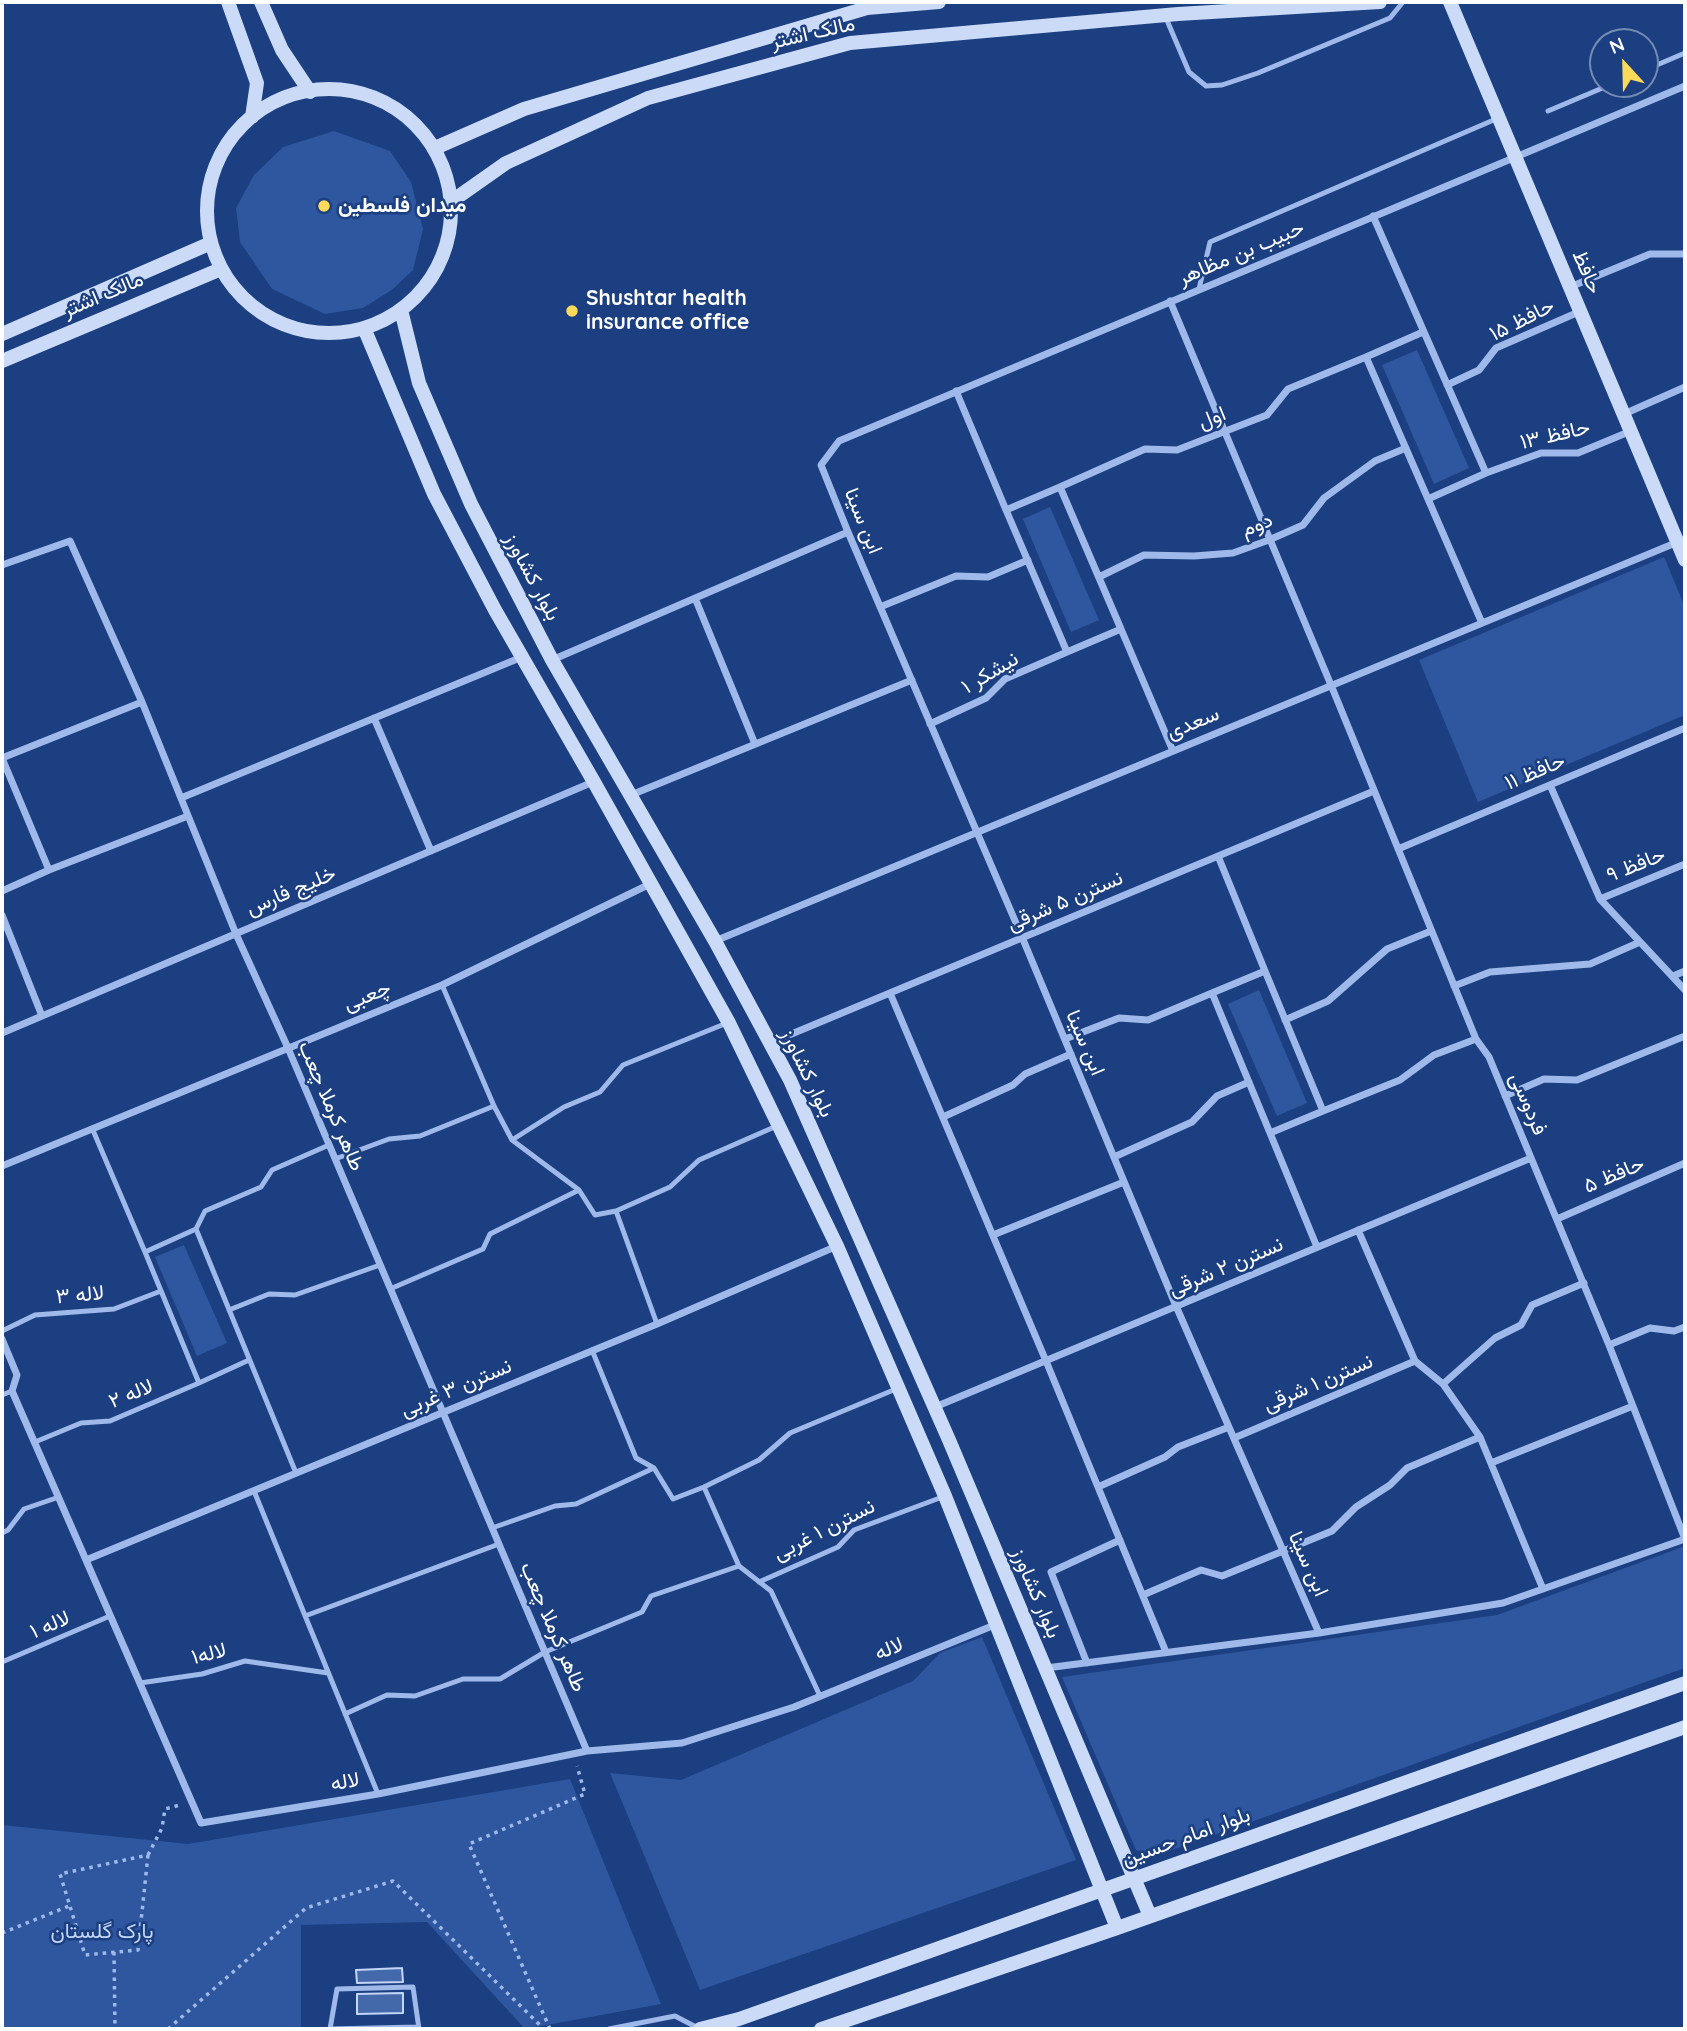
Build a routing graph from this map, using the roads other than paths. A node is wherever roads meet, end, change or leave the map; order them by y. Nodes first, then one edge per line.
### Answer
1 (228, 2) edge
2 (261, 2) edge
3 (939, 2) edge
4 (1380, 2) edge
5 (1403, 2) edge
6 (1450, 2) edge
7 (1165, 15) junction
8 (1685, 53) edge
9 (1659, 64) edge
10 (1685, 86) edge
11 (310, 92) junction
12 (1589, 94) edge
13 (1548, 111) dead end
14 (252, 117) junction
15 (1499, 118) junction
16 (435, 148) junction
17 (1516, 157) junction
18 (452, 201) junction
19 (1373, 216) junction
20 (211, 243) junction
21 (1685, 254) edge
22 (221, 269) junction
23 (1570, 287) junction
24 (1199, 289) junction
25 (1170, 302) junction
26 (401, 310) junction
27 (1581, 311) junction
28 (364, 328) junction
29 (1423, 332) junction
30 (2, 334) edge
31 (1366, 357) junction
32 (2, 361) edge
33 (1447, 385) junction
34 (1685, 387) edge
35 (956, 391) junction
36 (1624, 414) junction
37 (1631, 431) junction
38 (1223, 432) junction
39 (1406, 448) junction
40 (821, 466) joint
41 (1486, 473) junction
42 (1060, 487) junction
43 (1428, 499) junction
44 (1006, 510) junction
45 (848, 532) junction
46 (1269, 540) junction
47 (1681, 540) edge
48 (1028, 560) junction
49 (1685, 560) edge
50 (2, 565) edge
51 (1099, 577) junction
52 (695, 598) junction
53 (880, 607) junction
54 (1482, 623) junction
55 (1121, 629) junction
56 (1068, 652) junction
57 (522, 657) junction
58 (552, 660) junction
59 (912, 680) junction
60 (1331, 685) junction
61 (142, 702) junction
62 (374, 718) junction
63 (930, 724) junction
64 (1685, 728) edge
65 (755, 744) junction
66 (1172, 751) junction
67 (2, 758) edge
68 (594, 782) junction
69 (1550, 785) junction
70 (1374, 791) junction
71 (631, 795) junction
72 (181, 798) junction
73 (188, 816) junction
74 (977, 832) junction
75 (1398, 849) junction
76 (430, 851) junction
77 (1218, 856) junction
78 (1685, 864) edge
79 (49, 870) junction
80 (650, 884) junction
81 (2, 891) edge
82 (1600, 899) junction
83 (2, 915) edge
84 (1431, 931) junction
85 (236, 933) junction
86 (1022, 937) junction
87 (715, 941) junction
88 (1640, 942) junction
89 (1265, 971) junction
90 (1685, 971) edge
91 (1673, 976) junction
92 (442, 985) junction
93 (1454, 986) junction
94 (1685, 990) edge
95 (890, 993) junction
96 (1212, 993) junction
97 (42, 1016) junction
98 (1286, 1020) junction
99 (729, 1023) junction
100 (2, 1033) edge
101 (1685, 1036) edge
102 (1065, 1039) junction
103 (1476, 1039) junction
104 (770, 1043) junction
105 (288, 1048) junction
106 (1071, 1054) junction
107 (1249, 1082) junction
108 (1505, 1096) junction
109 (494, 1106) junction
110 (1323, 1111) junction
111 (943, 1116) junction
112 (779, 1125) junction
113 (92, 1128) junction
114 (1270, 1133) junction
115 (512, 1140) junction
116 (329, 1144) junction
117 (1114, 1157) junction
118 (1531, 1158) junction
119 (335, 1159) junction
120 (1685, 1163) edge
121 (2, 1166) edge
122 (1124, 1182) junction
123 (579, 1190) junction
124 (616, 1211) junction
125 (1557, 1219) junction
126 (196, 1229) junction
127 (1358, 1230) junction
128 (993, 1235) junction
129 (837, 1246) junction
130 (1317, 1247) junction
131 (145, 1252) junction
132 (380, 1265) junction
133 (1584, 1283) junction
134 (390, 1289) junction
135 (161, 1291) junction
136 (1176, 1306) junction
137 (229, 1310) junction
138 (657, 1324) junction
139 (1685, 1327) edge
140 (2, 1331) edge
141 (2, 1339) edge
142 (1609, 1345) junction
143 (592, 1350) junction
144 (249, 1360) junction
145 (1046, 1361) junction
146 (1415, 1361) junction
147 (199, 1383) junction
148 (1443, 1384) junction
149 (898, 1388) junction
150 (12, 1391) junction
151 (2, 1395) edge
152 (1633, 1406) junction
153 (934, 1408) junction
154 (443, 1413) junction
155 (1229, 1427) junction
156 (1480, 1437) junction
157 (1234, 1438) junction
158 (34, 1442) junction
159 (1491, 1463) junction
160 (654, 1468) junction
161 (296, 1473) junction
162 (704, 1487) junction
163 (1098, 1487) junction
164 (254, 1491) junction
165 (945, 1496) junction
166 (59, 1497) junction
167 (492, 1528) junction
168 (2, 1533) edge
169 (1685, 1539) edge
170 (1121, 1541) junction
171 (499, 1544) junction
172 (1283, 1552) junction
173 (86, 1560) junction
174 (739, 1566) junction
175 (759, 1582) junction
176 (1543, 1589) junction
177 (1143, 1595) junction
178 (110, 1616) junction
179 (305, 1616) junction
180 (997, 1624) junction
181 (1319, 1633) junction
182 (545, 1652) junction
183 (1166, 1652) junction
184 (2, 1662) edge
185 (1087, 1663) junction
186 (1045, 1668) junction
187 (328, 1672) junction
188 (140, 1683) junction
189 (1685, 1683) edge
190 (820, 1696) junction
191 (345, 1714) junction
192 (1685, 1727) edge
193 (587, 1751) junction
194 (378, 1794) junction
195 (1135, 1877) junction
196 (1103, 1890) junction
197 (1150, 1916) junction
198 (1117, 1928) junction
199 (418, 2028) edge
200 (330, 2029) edge
201 (609, 2029) edge
202 (700, 2029) edge
203 (821, 2029) edge

1 - 14 main road
2 - 11 main road
3 - 16 main road, مالک اشتر
4 - 7 main road, مالک اشتر
5 - 7 lane
6 - 15 main road, حافظ
7 - 18 main road, مالک اشتر
8 - 9 lane
10 - 17 street, حبیب بن مظاهر
11 - 14 main road
11 - 16 main road
12 - 13 lane
14 - 20 main road
15 - 17 main road, حافظ
15 - 24 lane
16 - 18 main road
17 - 19 street, حبیب بن مظاهر
17 - 23 main road, حافظ
18 - 26 main road
19 - 24 street, حبیب بن مظاهر
19 - 29 street
20 - 22 main road
20 - 30 main road, مالک اشتر
21 - 23 street
22 - 28 main road
22 - 32 main road, مالک اشتر
23 - 27 main road, حافظ
24 - 25 street, حبیب بن مظاهر
25 - 35 street, حبیب بن مظاهر
25 - 38 street, فردوسی
26 - 28 main road
26 - 58 main road, بلوار کشاورز
27 - 33 street, حافظ ۱۵
27 - 36 main road, حافظ
28 - 57 main road
29 - 31 street, اول
29 - 33 street
31 - 38 street, اول
31 - 39 street
33 - 41 street
34 - 36 street
35 - 40 street, حبیب بن مظاهر
35 - 44 street
36 - 37 main road, حافظ
37 - 41 street, حافظ ۱۳
37 - 47 main road, حافظ
38 - 42 street, اول
38 - 46 street, فردوسی
39 - 43 street
39 - 46 street, دوم
40 - 45 street, ابن سینا
41 - 43 street, حافظ ۱۳
42 - 44 street, اول
42 - 51 street
43 - 54 street
44 - 48 street
45 - 52 street
45 - 53 street, ابن سینا
46 - 51 street, دوم
46 - 60 street, فردوسی
47 - 49 main road, حافظ
47 - 54 street, سعدی
48 - 53 street
48 - 56 street
50 - 61 street, طاهر کرملا چعب
51 - 55 street
52 - 58 street
52 - 65 street
53 - 59 street, ابن سینا
54 - 60 street, سعدی
55 - 56 street, نیشکر ۱
55 - 66 street
56 - 63 street, نیشکر ۱
57 - 62 street
57 - 68 main road
58 - 71 main road, بلوار کشاورز
59 - 63 street, ابن سینا
59 - 65 street
60 - 66 street, سعدی
60 - 70 street, فردوسی
61 - 67 street
61 - 72 street, طاهر کرملا چعب
62 - 72 street
62 - 76 street
63 - 74 street, ابن سینا
64 - 69 street, حافظ ۱۱
65 - 71 street
66 - 74 street, سعدی
67 - 79 street
68 - 76 street, خلیج فارس
68 - 80 main road
69 - 75 street, حافظ ۱۱
69 - 82 street
70 - 75 street, فردوسی
70 - 77 street, نسترن ۵ شرقی
71 - 87 main road, بلوار کشاورز
72 - 73 street, طاهر کرملا چعب
73 - 79 street
73 - 85 street, طاهر کرملا چعب
74 - 86 street, ابن سینا
74 - 87 street, سعدی
75 - 84 street, فردوسی
76 - 85 street, خلیج فارس
77 - 86 street, نسترن ۵ شرقی
77 - 89 street
78 - 82 street, حافظ ۹
79 - 81 street
80 - 92 street, چعبی
80 - 99 main road
82 - 88 street
83 - 97 street
84 - 93 street, فردوسی
84 - 98 street
85 - 97 street, خلیج فارس
85 - 105 street, طاهر کرملا چعب
86 - 95 street, نسترن ۵ شرقی
86 - 102 street, ابن سینا
87 - 104 main road, بلوار کشاورز
88 - 91 street
88 - 93 street
89 - 96 street
89 - 98 street
90 - 91 street
91 - 94 street
92 - 105 street, چعبی
92 - 109 lane
93 - 103 street, فردوسی
95 - 104 street, نسترن ۵ شرقی
95 - 111 street
96 - 102 street
96 - 107 street
97 - 100 street, خلیج فارس
98 - 110 street
99 - 112 main road
99 - 115 lane
101 - 108 street
102 - 106 street, ابن سینا
103 - 108 street, فردوسی
103 - 110 street
104 - 153 main road, بلوار کشاورز
105 - 113 street, چعبی
105 - 116 street, طاهر کرملا چعب
106 - 111 street
106 - 117 street, ابن سینا
107 - 114 street
107 - 117 street
108 - 118 street, فردوسی
109 - 115 lane
109 - 119 lane
110 - 114 street
111 - 128 street
112 - 124 lane
112 - 129 main road
113 - 121 street, چعبی
113 - 131 lane
114 - 130 street
115 - 123 lane
116 - 119 street, طاهر کرملا چعب
116 - 126 lane
117 - 122 street, ابن سینا
118 - 125 street, فردوسی
118 - 127 street, نسترن ۲ شرقی
119 - 132 street, طاهر کرملا چعب
120 - 125 street, حافظ ۵
122 - 128 street
122 - 136 street, ابن سینا
123 - 124 lane
123 - 134 lane
124 - 138 lane
125 - 133 street, فردوسی
126 - 131 lane
126 - 137 lane
127 - 130 street, نسترن ۲ شرقی
127 - 146 street
128 - 145 street
129 - 138 street, نسترن ۳ غربی
129 - 149 main road
130 - 136 street, نسترن ۲ شرقی
131 - 135 lane
132 - 134 street, طاهر کرملا چعب
132 - 137 lane
133 - 142 street, فردوسی
133 - 148 street
134 - 154 street, طاهر کرملا چعب
135 - 140 lane, لاله ۳
135 - 147 lane
136 - 145 street, نسترن ۲ شرقی
136 - 155 street, ابن سینا
137 - 144 lane
138 - 143 street, نسترن ۳ غربی
139 - 142 street
141 - 150 street, لاله
142 - 152 street, فردوسی
143 - 154 street, نسترن ۳ غربی
143 - 160 lane
144 - 147 lane, لاله ۲
144 - 161 lane
145 - 153 street, نسترن ۲ شرقی
145 - 163 street
146 - 148 street
146 - 157 street, نسترن ۱ شرقی
147 - 158 lane, لاله ۲
148 - 156 street
149 - 162 lane
149 - 165 main road
150 - 151 lane
150 - 158 street, لاله
152 - 159 street
152 - 169 street, فردوسی
153 - 186 main road, بلوار کشاورز
154 - 161 street, نسترن ۳ غربی
154 - 167 street, طاهر کرملا چعب
155 - 157 street, ابن سینا
155 - 163 street
156 - 159 street
156 - 172 street
157 - 172 street, ابن سینا
158 - 166 street, لاله
159 - 176 street
160 - 162 lane
160 - 167 lane
161 - 164 street, نسترن ۳ غربی
162 - 174 lane
163 - 170 street
164 - 173 street, نسترن ۳ غربی
164 - 179 lane
165 - 175 lane, نسترن ۱ غربی
165 - 180 main road
166 - 168 lane
166 - 173 street, لاله
167 - 171 street, طاهر کرملا چعب
169 - 176 street
170 - 177 street
170 - 185 street
171 - 179 lane
171 - 182 street, طاهر کرملا چعب
172 - 177 street
172 - 181 street, ابن سینا
173 - 178 street, لاله
174 - 175 lane
174 - 182 lane
175 - 190 lane
176 - 181 street
177 - 183 street
178 - 184 lane, لاله ۱
178 - 188 street, لاله
179 - 187 lane
180 - 190 street, لاله
180 - 196 main road
181 - 183 street
182 - 191 lane
182 - 193 street, طاهر کرملا چعب
183 - 185 street
185 - 186 street
186 - 195 main road, بلوار کشاورز
187 - 188 lane, لاله۱
187 - 191 lane
188 - 194 street, لاله
189 - 195 main road, بلوار امام حسین
190 - 193 street, لاله
191 - 194 lane
192 - 197 main road
193 - 194 street, لاله
195 - 196 main road, بلوار امام حسین
195 - 197 main road, بلوار کشاورز
196 - 198 main road
196 - 202 main road, بلوار امام حسین
197 - 198 main road
198 - 203 main road
199 - 200 lane
199 - 200 lane
201 - 202 lane

